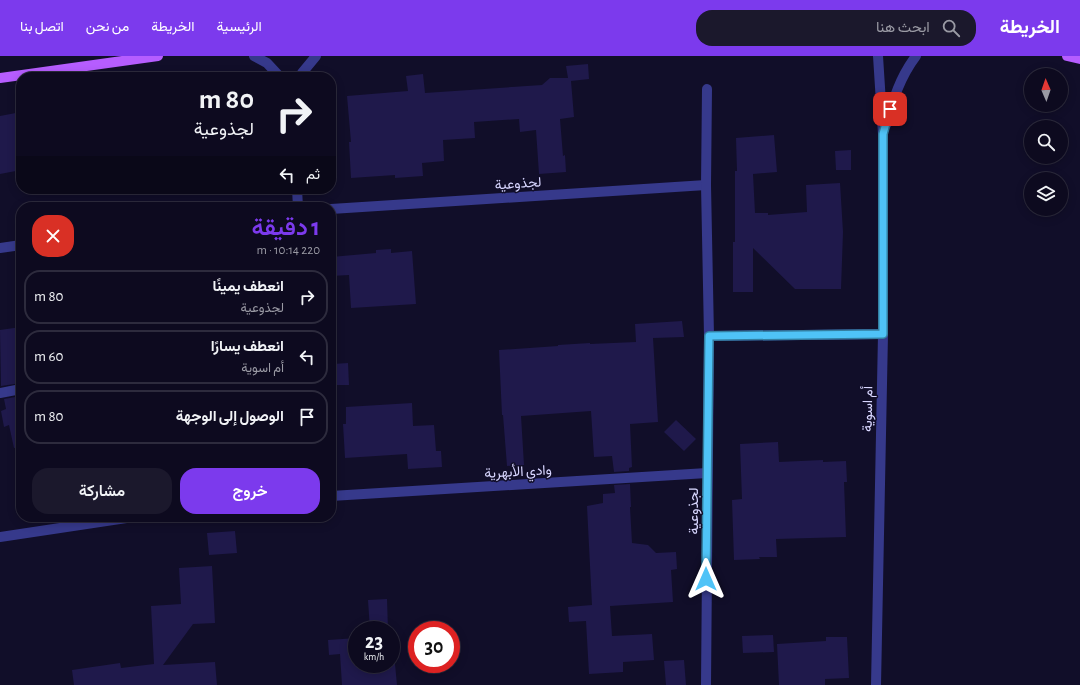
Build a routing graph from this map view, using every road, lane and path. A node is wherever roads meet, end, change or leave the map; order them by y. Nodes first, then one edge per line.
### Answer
1 (158, 56) edge
2 (254, 56) edge
3 (316, 56) edge
4 (878, 56) edge
5 (916, 56) edge
6 (1066, 56) edge
7 (1080, 59) edge
8 (43, 72) edge
9 (275, 72) edge
10 (303, 72) edge
11 (16, 76) edge
12 (0, 78) edge
13 (707, 89) dead end
14 (883, 134) junction
15 (706, 185) junction
16 (336, 209) edge
17 (16, 246) edge
18 (0, 248) edge
19 (883, 334) junction
20 (709, 336) junction
21 (16, 390) edge
22 (0, 393) edge
23 (707, 473) junction
24 (336, 496) edge
25 (101, 522) edge
26 (0, 538) edge
27 (706, 685) edge
28 (876, 685) edge

1 - 8 main road
2 - 9 street
3 - 10 street
4 - 14 street, أم اسوية
5 - 14 street, أم اسوية
6 - 7 main road
11 - 12 main road
13 - 15 street, لجذوعية
14 - 19 street, أم اسوية
15 - 16 street, لجذوعية
15 - 20 street, لجذوعية
17 - 18 street
19 - 20 street
19 - 28 street, أم اسوية
20 - 23 street, لجذوعية
21 - 22 street
23 - 24 street, وادي الأبهرية
23 - 27 street, لجذوعية
25 - 26 street

